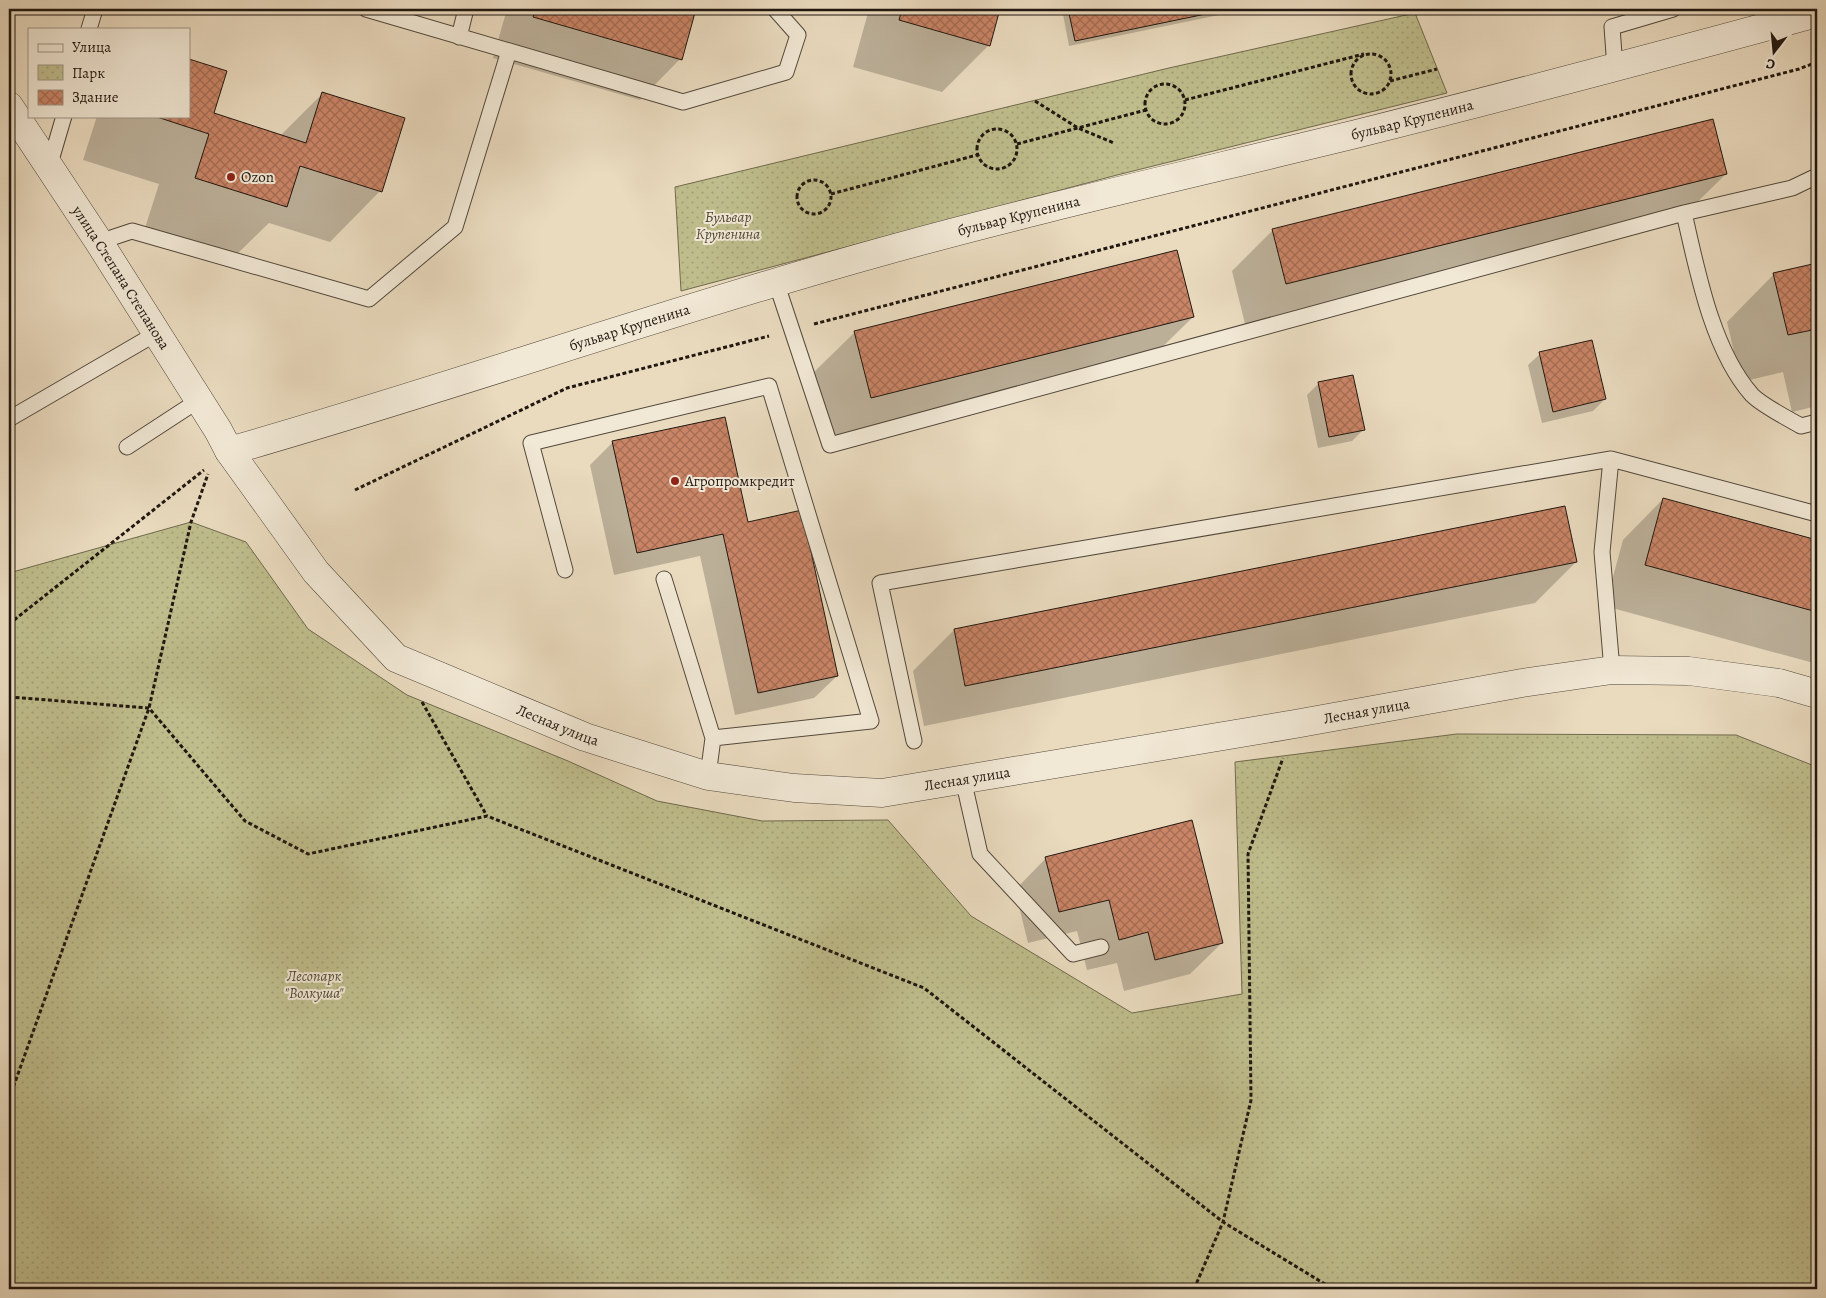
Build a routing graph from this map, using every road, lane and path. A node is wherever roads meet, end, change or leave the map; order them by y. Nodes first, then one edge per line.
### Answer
1 (94, 9) edge
2 (366, 9) edge
3 (466, 9) edge
4 (776, 9) edge
5 (1673, 9) edge
6 (1817, 13) edge
7 (1817, 18) edge
8 (89, 28) edge
9 (459, 37) junction
10 (509, 51) junction
11 (1364, 54) junction
12 (1817, 62) edge
13 (1615, 68) junction
14 (1437, 69) dead end
15 (1390, 81) junction
16 (1185, 100) junction
17 (1035, 101) dead end
18 (9, 106) edge
19 (1146, 110) junction
20 (63, 118) edge
21 (1078, 128) junction
22 (1114, 143) dead end
23 (1017, 144) junction
24 (978, 155) junction
25 (49, 167) junction
26 (1817, 176) edge
27 (831, 194) junction
28 (1684, 213) junction
29 (99, 242) junction
30 (776, 282) junction
31 (792, 330) junction
32 (157, 334) junction
33 (199, 400) junction
34 (9, 419) edge
35 (1817, 422) edge
36 (127, 447) dead end
37 (220, 458) junction
38 (1611, 459) junction
39 (208, 472) dead end
40 (355, 490) dead end
41 (1817, 514) edge
42 (565, 570) dead end
43 (664, 579) dead end
44 (9, 624) edge
45 (1612, 670) junction
46 (1817, 694) edge
47 (9, 697) edge
48 (420, 700) dead end
49 (149, 708) junction
50 (1295, 724) junction
51 (713, 738) junction
52 (914, 742) dead end
53 (708, 776) junction
54 (963, 779) junction
55 (487, 816) junction
56 (1100, 947) dead end
57 (9, 1099) edge
58 (1223, 1222) junction
59 (1194, 1289) edge
60 (1333, 1289) edge

1 - 8 lane
2 - 9 lane
3 - 9 lane
4 - 10 lane
5 - 13 lane
6 - 7 lane
6 - 13 street, бульвар Крупенина
9 - 10 lane
10 - 29 lane
11 - 15 path
11 - 15 path
11 - 16 path
12 - 31 path
13 - 30 street, бульвар Крупенина
14 - 15 path
16 - 19 path
16 - 19 path
17 - 21 path
18 - 25 street, улица Степана Степанова
19 - 21 path
20 - 25 lane
21 - 22 path
21 - 23 path
23 - 24 path
23 - 24 path
24 - 27 path
25 - 29 street, улица Степана Степанова
26 - 28 lane
27 - 27 path
28 - 31 lane
28 - 35 lane
29 - 32 street, улица Степана Степанова
30 - 31 lane
30 - 37 street, бульвар Крупенина
31 - 40 path
32 - 33 street, улица Степана Степанова
32 - 34 lane
33 - 36 lane
33 - 37 street, улица Степана Степанова
37 - 44 path
37 - 53 street, Лесная улица
38 - 41 lane
38 - 45 lane
38 - 52 lane
39 - 49 path
42 - 51 lane
43 - 51 lane
45 - 46 street, Лесная улица
45 - 50 street, Лесная улица
47 - 49 path
48 - 55 path
49 - 55 path
49 - 57 path
50 - 54 street, Лесная улица
50 - 58 path
51 - 53 lane
53 - 54 street, Лесная улица
54 - 56 lane
55 - 58 path
58 - 59 path
58 - 60 path

